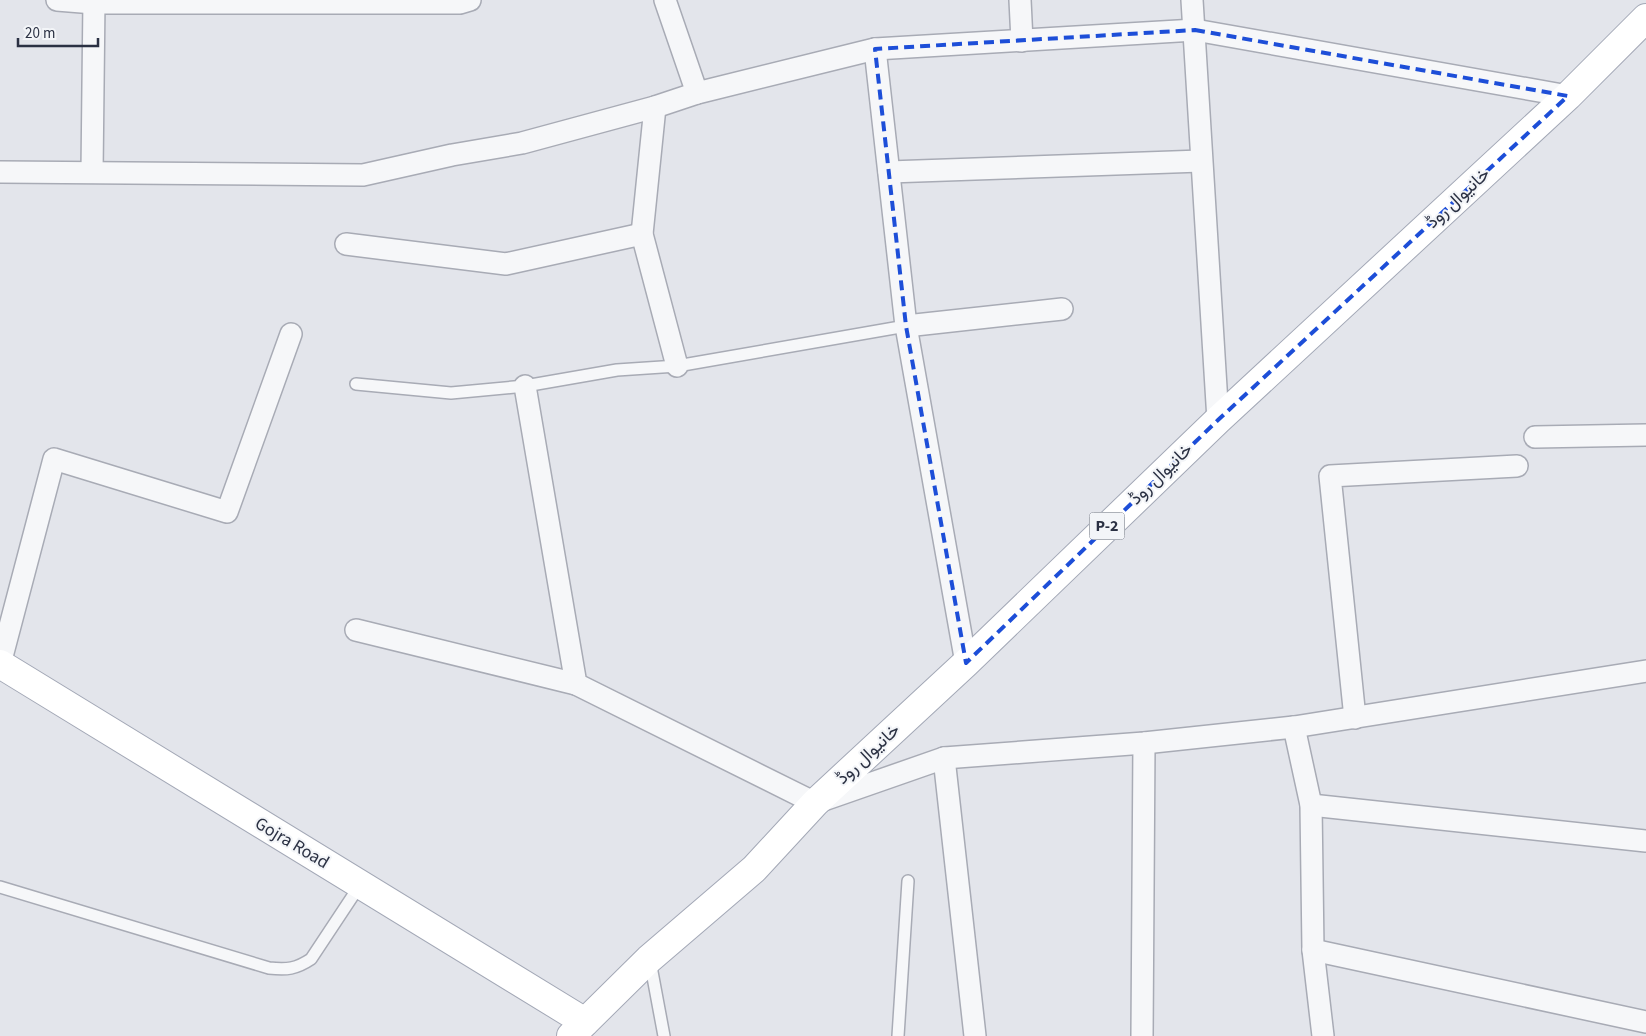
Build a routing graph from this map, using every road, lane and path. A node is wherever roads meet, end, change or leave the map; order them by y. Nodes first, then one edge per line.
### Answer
1 (57, 0) edge
2 (470, 0) edge
3 (665, 0) edge
4 (1020, 0) edge
5 (1192, 0) edge
6 (94, 2) edge
7 (1646, 18) edge
8 (1195, 30) junction
9 (1022, 41) junction
10 (875, 48) junction
11 (697, 93) junction
12 (1568, 96) junction
13 (655, 107) junction
14 (1201, 161) junction
15 (0, 172) edge
16 (92, 172) junction
17 (889, 172) junction
18 (642, 234) junction
19 (346, 244) dead end
20 (1062, 309) dead end
21 (906, 326) junction
22 (291, 334) dead end
23 (678, 366) junction
24 (356, 384) dead end
25 (525, 386) junction
26 (1218, 420) junction
27 (1646, 435) edge
28 (1535, 437) dead end
29 (1517, 466) dead end
30 (356, 630) dead end
31 (0, 664) edge
32 (966, 664) junction
33 (1646, 671) edge
34 (576, 684) junction
35 (1355, 718) junction
36 (1294, 727) junction
37 (1144, 743) junction
38 (944, 758) junction
39 (815, 803) junction
40 (1311, 805) junction
41 (1646, 841) edge
42 (908, 881) dead end
43 (360, 885) junction
44 (0, 887) edge
45 (1313, 950) junction
46 (649, 959) junction
47 (1646, 1022) edge
48 (578, 1029) edge
49 (664, 1036) edge
50 (898, 1036) edge
51 (975, 1036) edge
52 (1142, 1036) edge
53 (1324, 1036) edge

1 - 6 street
2 - 6 street
3 - 11 street
4 - 9 street
5 - 8 street
6 - 16 street
7 - 12 main road, خانیوال روڈ / P-2
8 - 9 street
8 - 12 street
8 - 14 street
9 - 10 street
10 - 11 street
10 - 17 street
11 - 13 street
12 - 26 main road, خانیوال روڈ / P-2
13 - 16 street
13 - 18 street
14 - 17 street
14 - 26 street
15 - 16 street
17 - 21 street
18 - 19 street
18 - 23 street
20 - 21 street
21 - 23 lane
21 - 32 street
22 - 31 street
23 - 25 lane
24 - 25 lane
25 - 34 street
26 - 32 main road, خانیوال روڈ / P-2
27 - 28 street
29 - 35 street
30 - 34 street
31 - 43 main road, Gojra Road
32 - 39 main road, خانیوال روڈ / P-2
33 - 35 street
34 - 39 street
35 - 36 street
36 - 37 street
36 - 40 street
37 - 38 street
37 - 52 street
38 - 39 street
38 - 51 street
39 - 46 main road, خانیوال روڈ / P-2
40 - 41 street
40 - 45 street
42 - 50 lane
43 - 44 lane
43 - 48 main road, Gojra Road
45 - 47 street
45 - 53 street
46 - 48 main road, خانیوال روڈ / P-2
46 - 49 lane

